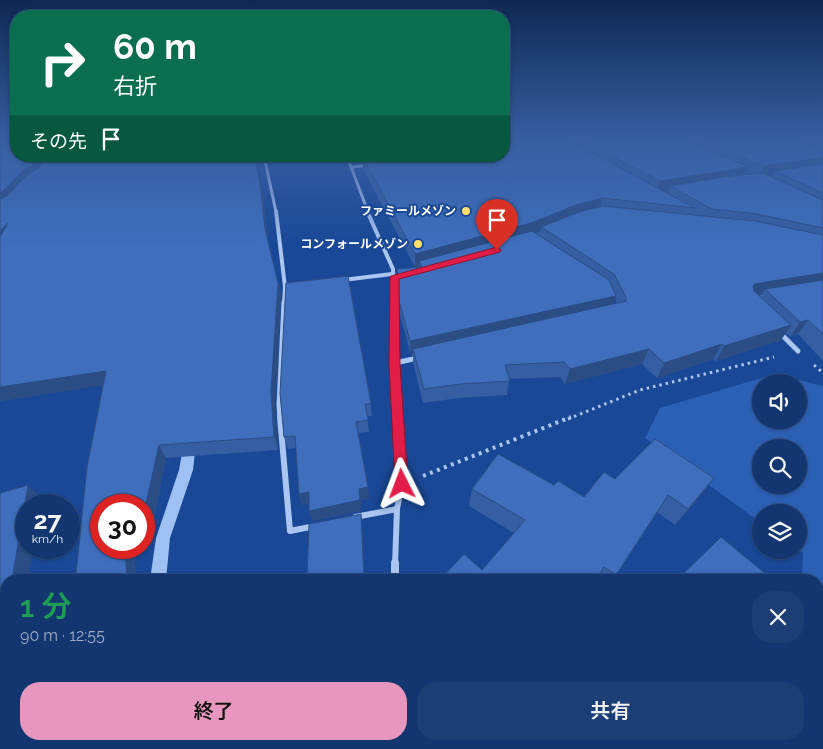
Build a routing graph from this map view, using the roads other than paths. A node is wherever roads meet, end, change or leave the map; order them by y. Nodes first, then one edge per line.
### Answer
1 (268, 175) edge
2 (354, 175) edge
3 (393, 276) junction
4 (403, 276) edge
5 (334, 281) edge
6 (295, 286) edge
7 (285, 287) junction
8 (773, 326) edge
9 (798, 351) road end
10 (422, 357) edge
11 (395, 364) junction
12 (397, 509) junction
13 (349, 519) edge
14 (319, 525) edge
15 (395, 574) edge

1 - 7 street
2 - 3 street
3 - 4 street
3 - 5 street
3 - 11 street
6 - 7 street
7 - 14 street
8 - 9 street
10 - 11 street
11 - 12 street
12 - 13 street
12 - 15 street

